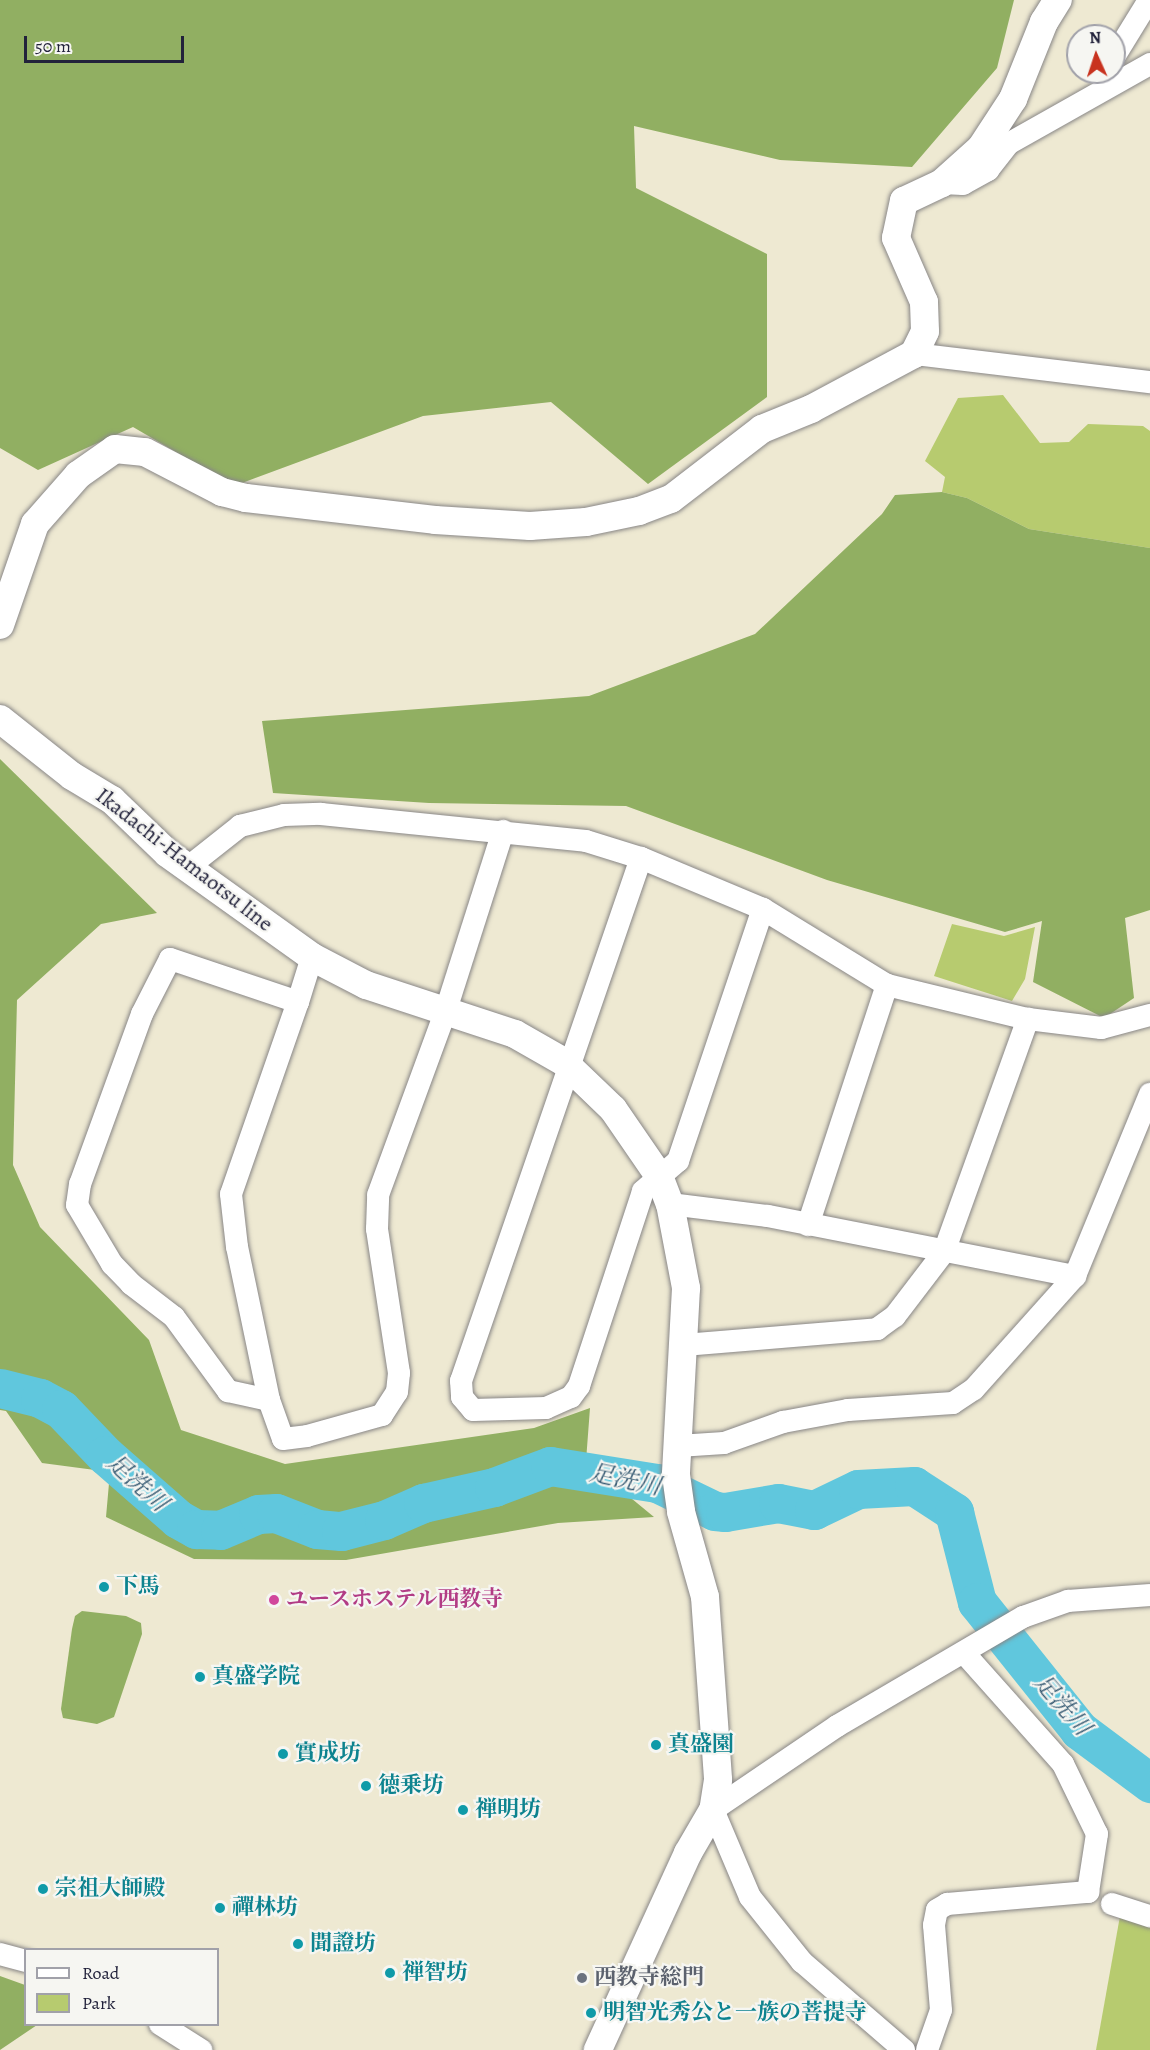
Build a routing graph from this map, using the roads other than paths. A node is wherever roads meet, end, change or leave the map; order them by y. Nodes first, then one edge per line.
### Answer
1 (1058, 0) edge
2 (1149, 0) edge
3 (1126, 37) edge
4 (1150, 64) edge
5 (1098, 84) edge
6 (1090, 96) junction
7 (942, 183) junction
8 (914, 354) junction
9 (1150, 382) edge
10 (0, 625) edge
11 (0, 719) edge
12 (503, 831) junction
13 (641, 858) junction
14 (187, 868) junction
15 (763, 909) junction
16 (312, 957) junction
17 (887, 985) junction
18 (298, 1002) junction
19 (446, 1010) junction
20 (1150, 1015) edge
21 (1028, 1019) junction
22 (571, 1068) junction
23 (1150, 1094) edge
24 (659, 1176) junction
25 (670, 1204) junction
26 (808, 1225) junction
27 (944, 1252) junction
28 (1075, 1276) junction
29 (684, 1345) junction
30 (269, 1400) junction
31 (678, 1446) junction
32 (1150, 1595) edge
33 (964, 1653) junction
34 (713, 1810) junction
35 (1112, 1904) dead end
36 (1150, 1916) edge
37 (0, 1954) edge
38 (24, 1960) edge
39 (162, 2026) edge
40 (201, 2050) edge
41 (598, 2050) edge
42 (904, 2050) edge
43 (927, 2050) edge

1 - 7 main road
2 - 3 street
4 - 6 street
5 - 6 street
6 - 7 street
7 - 8 main road
8 - 9 street
8 - 10 main road
11 - 14 main road, Ikadachi-Hamaotsu line
12 - 13 street
12 - 14 street
12 - 19 street
13 - 15 street
13 - 22 street
14 - 16 main road, Ikadachi-Hamaotsu line
15 - 17 street
15 - 24 street
16 - 18 street
16 - 19 main road, Ikadachi-Hamaotsu line
17 - 21 street
17 - 26 street
18 - 30 street
18 - 30 street
19 - 22 main road, Ikadachi-Hamaotsu line
19 - 30 street
20 - 21 street
21 - 27 street
22 - 24 main road, Ikadachi-Hamaotsu line
22 - 24 street
23 - 28 street
24 - 25 main road, Ikadachi-Hamaotsu line
25 - 26 street
25 - 29 main road, Ikadachi-Hamaotsu line
26 - 27 street
27 - 28 street
27 - 29 street
28 - 31 street
29 - 31 main road, Ikadachi-Hamaotsu line
31 - 34 main road, Ikadachi-Hamaotsu line
32 - 33 street
33 - 34 street
33 - 43 street
34 - 41 main road, Ikadachi-Hamaotsu line
34 - 42 street
35 - 36 street
37 - 38 street
39 - 40 street

